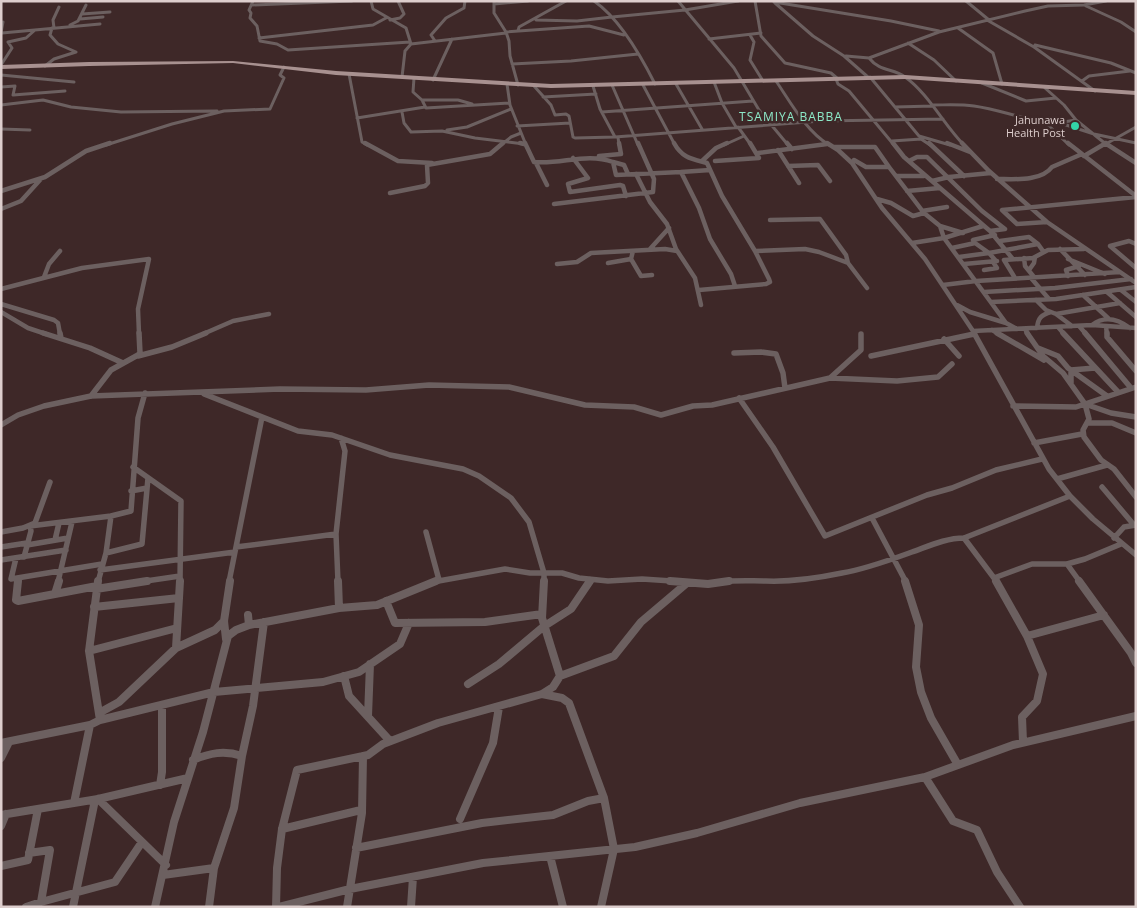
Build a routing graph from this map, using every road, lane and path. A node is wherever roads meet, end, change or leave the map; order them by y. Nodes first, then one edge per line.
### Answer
1 (352, 1) edge
2 (371, 1) edge
3 (398, 1) edge
4 (466, 1) edge
5 (528, 1) edge
6 (566, 1) edge
7 (594, 1) edge
8 (678, 1) edge
9 (738, 1) edge
10 (755, 1) edge
11 (966, 1) edge
12 (1106, 1) edge
13 (774, 2) edge
14 (253, 3) edge
15 (494, 3) edge
16 (86, 5) dead end
17 (1084, 5) junction
18 (59, 7) dead end
19 (685, 10) junction
20 (110, 12) dead end
21 (82, 14) junction
22 (103, 17) dead end
23 (612, 17) junction
24 (386, 18) junction
25 (80, 19) junction
26 (390, 20) junction
27 (536, 20) junction
28 (988, 20) junction
29 (3, 22) dead end
30 (100, 24) dead end
31 (70, 27) junction
32 (53, 28) junction
33 (958, 28) junction
34 (35, 30) junction
35 (518, 31) junction
36 (506, 32) junction
37 (941, 32) junction
38 (1136, 32) edge
39 (1, 33) edge
40 (761, 33) junction
41 (624, 35) junction
42 (750, 35) junction
43 (260, 38) junction
44 (709, 39) junction
45 (452, 40) junction
46 (436, 41) junction
47 (410, 43) junction
48 (908, 43) junction
49 (1028, 43) junction
50 (638, 54) junction
51 (844, 56) junction
52 (869, 58) junction
53 (512, 64) junction
54 (45, 66) junction
55 (284, 67) junction
56 (2, 70) edge
57 (1134, 72) edge
58 (349, 74) junction
59 (402, 77) junction
60 (905, 77) junction
61 (414, 78) junction
62 (869, 78) junction
63 (837, 79) junction
64 (434, 80) junction
65 (763, 81) junction
66 (776, 81) junction
67 (956, 81) junction
68 (1082, 81) junction
69 (74, 82) dead end
70 (714, 82) junction
71 (743, 82) junction
72 (982, 83) junction
73 (507, 84) junction
74 (643, 84) junction
75 (655, 84) junction
76 (676, 84) junction
77 (1002, 84) junction
78 (518, 85) junction
79 (612, 85) junction
80 (534, 86) junction
81 (593, 86) junction
82 (1, 87) edge
83 (1045, 88) junction
84 (1095, 90) junction
85 (65, 91) dead end
86 (1136, 93) edge
87 (596, 94) junction
88 (544, 97) junction
89 (1056, 98) junction
90 (422, 100) junction
91 (753, 101) junction
92 (510, 103) junction
93 (722, 103) junction
94 (472, 104) junction
95 (687, 105) junction
96 (1, 106) edge
97 (933, 106) junction
98 (895, 107) junction
99 (425, 108) junction
100 (654, 108) junction
101 (511, 109) junction
102 (622, 110) junction
103 (223, 111) junction
104 (402, 112) junction
105 (602, 112) junction
106 (357, 118) junction
107 (943, 118) junction
108 (904, 119) junction
109 (874, 120) junction
110 (1076, 120) junction
111 (805, 122) junction
112 (570, 123) junction
113 (1046, 123) junction
114 (769, 124) junction
115 (1063, 124) junction
116 (517, 126) junction
117 (737, 127) junction
118 (1136, 127) edge
119 (1, 129) edge
120 (702, 129) junction
121 (30, 130) dead end
122 (442, 131) junction
123 (668, 132) junction
124 (521, 133) junction
125 (1094, 134) junction
126 (634, 135) junction
127 (744, 136) junction
128 (616, 137) junction
129 (1116, 139) junction
130 (506, 141) junction
131 (892, 141) junction
132 (1136, 143) edge
133 (524, 144) junction
134 (827, 144) junction
135 (1106, 144) junction
136 (833, 147) junction
137 (792, 149) junction
138 (778, 150) junction
139 (758, 153) junction
140 (972, 153) junction
141 (1083, 155) junction
142 (595, 156) junction
143 (573, 158) junction
144 (854, 160) dead end
145 (702, 161) junction
146 (715, 161) dead end
147 (909, 161) junction
148 (613, 162) junction
149 (437, 163) junction
150 (536, 163) junction
151 (1136, 163) edge
152 (788, 166) junction
153 (889, 167) junction
154 (710, 170) junction
155 (681, 172) junction
156 (650, 173) junction
157 (991, 173) junction
158 (628, 174) junction
159 (636, 174) junction
160 (897, 176) junction
161 (924, 176) junction
162 (964, 176) junction
163 (948, 177) junction
164 (997, 178) junction
165 (41, 179) junction
166 (830, 181) dead end
167 (932, 181) junction
168 (799, 183) dead end
169 (547, 185) dead end
170 (940, 188) junction
171 (1, 191) edge
172 (907, 191) junction
173 (570, 192) junction
174 (390, 193) dead end
175 (646, 193) junction
176 (626, 196) junction
177 (1136, 196) edge
178 (877, 198) junction
179 (573, 202) junction
180 (554, 204) dead end
181 (947, 207) dead end
182 (1030, 207) junction
183 (1, 209) edge
184 (923, 212) junction
185 (770, 220) dead end
186 (1046, 222) junction
187 (940, 226) junction
188 (984, 226) junction
189 (669, 228) junction
190 (990, 231) junction
191 (962, 233) junction
192 (995, 235) junction
193 (944, 238) junction
194 (1000, 242) junction
195 (912, 243) junction
196 (974, 243) junction
197 (1038, 244) junction
198 (1136, 244) edge
199 (952, 248) junction
200 (650, 249) junction
201 (1006, 249) junction
202 (1084, 249) junction
203 (1060, 250) junction
204 (60, 251) dead end
205 (633, 251) junction
206 (677, 251) junction
207 (754, 251) junction
208 (1043, 251) junction
209 (989, 253) junction
210 (959, 257) junction
211 (1035, 257) junction
212 (1012, 258) junction
213 (1024, 258) junction
214 (631, 259) junction
215 (1068, 259) junction
216 (1003, 261) junction
217 (995, 262) junction
218 (608, 263) dead end
219 (848, 263) junction
220 (557, 264) dead end
221 (964, 264) junction
222 (1083, 264) junction
223 (1077, 267) junction
224 (1136, 268) edge
225 (984, 270) dead end
226 (1029, 270) junction
227 (1120, 272) junction
228 (1104, 274) junction
229 (652, 275) dead end
230 (1068, 276) junction
231 (1085, 276) junction
232 (44, 277) junction
233 (1009, 278) junction
234 (1015, 278) junction
235 (1033, 278) junction
236 (1133, 279) edge
237 (976, 281) junction
238 (1136, 283) edge
239 (1096, 284) junction
240 (942, 285) junction
241 (734, 286) junction
242 (866, 288) dead end
243 (1136, 288) edge
244 (1, 289) edge
245 (1040, 289) junction
246 (699, 290) junction
247 (1016, 290) junction
248 (1121, 290) junction
249 (984, 292) junction
250 (1106, 292) junction
251 (1084, 295) junction
252 (1049, 299) junction
253 (1036, 300) junction
254 (991, 302) junction
255 (1136, 302) edge
256 (1120, 303) junction
257 (1, 304) edge
258 (955, 304) junction
259 (701, 305) dead end
260 (1096, 307) junction
261 (1, 312) edge
262 (1133, 312) edge
263 (1054, 313) junction
264 (269, 314) dead end
265 (1136, 317) edge
266 (1108, 318) junction
267 (1006, 323) junction
268 (1092, 325) junction
269 (1072, 326) junction
270 (1079, 326) junction
271 (1058, 327) junction
272 (1106, 327) junction
273 (1037, 328) junction
274 (1133, 328) edge
275 (1017, 329) junction
276 (1026, 329) junction
277 (992, 330) junction
278 (974, 332) junction
279 (861, 334) dead end
280 (61, 338) junction
281 (944, 339) junction
282 (1038, 348) junction
283 (734, 353) dead end
284 (138, 356) junction
285 (871, 356) dead end
286 (959, 356) dead end
287 (1048, 362) junction
288 (123, 363) junction
289 (952, 364) dead end
290 (1095, 368) junction
291 (1071, 370) junction
292 (1136, 371) edge
293 (830, 378) junction
294 (1070, 384) junction
295 (1134, 387) edge
296 (785, 388) junction
297 (1118, 392) junction
298 (145, 393) junction
299 (202, 393) junction
300 (91, 396) junction
301 (1107, 396) junction
302 (739, 398) junction
303 (1094, 400) junction
304 (1085, 404) junction
305 (1013, 406) junction
306 (1095, 408) junction
307 (1111, 413) junction
308 (262, 417) junction
309 (1136, 417) edge
310 (1088, 421) junction
311 (1121, 425) junction
312 (1, 426) edge
313 (1136, 433) edge
314 (1082, 434) junction
315 (341, 438) junction
316 (1034, 443) junction
317 (1042, 459) junction
318 (1107, 465) junction
319 (133, 467) junction
320 (148, 478) junction
321 (1057, 479) junction
322 (50, 482) dead end
323 (1102, 487) dead end
324 (147, 488) junction
325 (131, 491) junction
326 (1070, 496) junction
327 (1136, 497) edge
328 (111, 516) junction
329 (872, 518) junction
330 (72, 522) junction
331 (59, 523) junction
332 (1135, 525) edge
333 (30, 526) junction
334 (1, 532) edge
335 (426, 532) dead end
336 (336, 534) junction
337 (68, 538) junction
338 (964, 538) junction
339 (1114, 538) junction
340 (55, 540) junction
341 (27, 544) junction
342 (1122, 544) junction
343 (1, 547) edge
344 (236, 549) junction
345 (66, 550) junction
346 (106, 553) junction
347 (1136, 555) edge
348 (24, 557) junction
349 (16, 558) junction
350 (895, 558) junction
351 (180, 559) junction
352 (1, 560) edge
353 (1067, 564) junction
354 (101, 567) junction
355 (62, 570) junction
356 (544, 574) junction
357 (180, 576) junction
358 (18, 578) junction
359 (994, 578) junction
360 (439, 580) junction
361 (592, 580) junction
362 (687, 583) junction
363 (96, 587) junction
364 (55, 594) junction
365 (179, 598) junction
366 (386, 601) junction
367 (94, 607) junction
368 (339, 608) junction
369 (248, 614) dead end
370 (542, 614) junction
371 (1104, 615) junction
372 (224, 621) junction
373 (264, 622) junction
374 (409, 623) junction
375 (249, 625) junction
376 (543, 627) junction
377 (177, 628) junction
378 (1027, 636) junction
379 (226, 639) junction
380 (176, 648) junction
381 (89, 651) junction
382 (1136, 663) edge
383 (370, 664) junction
384 (344, 676) junction
385 (560, 676) junction
386 (468, 684) dead end
387 (255, 688) junction
388 (214, 692) junction
389 (542, 694) junction
390 (162, 705) junction
391 (499, 706) junction
392 (368, 716) junction
393 (1136, 716) edge
394 (99, 717) junction
395 (90, 725) junction
396 (390, 741) junction
397 (5, 742) edge
398 (1023, 742) junction
399 (242, 756) junction
400 (363, 756) junction
401 (1, 758) edge
402 (193, 760) junction
403 (958, 765) junction
404 (925, 777) junction
405 (188, 778) junction
406 (160, 784) junction
407 (604, 798) junction
408 (96, 800) junction
409 (74, 803) junction
410 (38, 809) junction
411 (361, 810) junction
412 (4, 814) edge
413 (460, 819) dead end
414 (1, 826) edge
415 (282, 829) junction
416 (142, 842) junction
417 (356, 848) junction
418 (614, 850) junction
419 (29, 853) junction
420 (550, 856) junction
421 (166, 865) junction
422 (1, 866) edge
423 (214, 868) junction
424 (163, 875) junction
425 (413, 876) junction
426 (350, 889) junction
427 (76, 894) junction
428 (41, 902) junction
429 (26, 907) edge
430 (73, 907) edge
431 (156, 907) edge
432 (209, 907) edge
433 (278, 907) edge
434 (347, 907) edge
435 (411, 907) edge
436 (562, 907) edge
437 (601, 907) edge
438 (1020, 907) edge

1 - 14 street
2 - 24 street
3 - 26 street
4 - 46 street
5 - 15 street
6 - 27 street
7 - 23 street
8 - 19 street
9 - 19 street
10 - 40 street
11 - 28 street
12 - 17 street
13 - 37 street
13 - 51 street
14 - 43 street
15 - 36 street
16 - 21 street
17 - 28 street
17 - 38 street
18 - 32 street
19 - 23 street
19 - 44 street
20 - 21 street
21 - 25 street
22 - 25 street
23 - 27 street
23 - 41 street
24 - 26 street
24 - 43 street
25 - 31 street
26 - 47 street
27 - 35 street
28 - 33 street
28 - 49 street
29 - 39 street
30 - 31 street
31 - 32 street
32 - 34 street
32 - 54 street
33 - 37 street
33 - 77 street
34 - 39 street
34 - 56 street
35 - 36 street
35 - 41 street
36 - 45 street
36 - 53 street
37 - 48 street
40 - 42 street
40 - 63 street
41 - 50 street
42 - 44 street
42 - 65 street
43 - 47 street
44 - 71 street
45 - 46 street
45 - 64 street
46 - 47 street
47 - 59 street
48 - 52 street
48 - 67 street
49 - 57 street
49 - 68 street
50 - 53 street
50 - 75 street
51 - 52 street
51 - 62 street
52 - 60 street
53 - 78 street
54 - 55 main road
54 - 56 main road
55 - 58 main road
55 - 103 street
56 - 69 street
57 - 68 street
58 - 59 main road
58 - 106 street
59 - 61 main road
60 - 62 main road
60 - 67 main road
60 - 97 street
61 - 64 main road
61 - 90 street
62 - 63 main road
62 - 98 street
63 - 66 main road
63 - 109 street
64 - 73 main road
65 - 66 main road
65 - 71 main road
66 - 111 street
67 - 72 main road
68 - 84 street
70 - 71 main road
70 - 76 main road
70 - 93 street
71 - 91 street
72 - 77 main road
72 - 89 street
73 - 78 main road
73 - 92 street
74 - 75 main road
74 - 79 main road
74 - 100 street
75 - 76 main road
76 - 95 street
77 - 83 main road
78 - 80 main road
79 - 81 main road
79 - 102 street
80 - 81 main road
80 - 88 street
81 - 87 street
82 - 85 street
83 - 84 main road
83 - 89 street
84 - 86 main road
87 - 88 street
87 - 105 street
88 - 112 street
89 - 110 street
90 - 94 street
90 - 99 street
91 - 93 street
91 - 114 street
92 - 94 street
92 - 101 street
93 - 95 street
93 - 117 street
94 - 99 street
95 - 100 street
95 - 120 street
96 - 103 street
97 - 98 street
97 - 107 street
97 - 113 street
98 - 108 street
99 - 104 street
100 - 102 street
100 - 123 street
101 - 116 street
101 - 122 street
102 - 105 street
102 - 126 street
103 - 165 street
104 - 106 street
104 - 122 street
105 - 128 street
106 - 149 street
107 - 108 street
107 - 140 street
108 - 109 street
108 - 140 street
109 - 111 street
109 - 131 street
110 - 115 street
110 - 125 street
111 - 114 street
111 - 134 street
112 - 116 street
112 - 128 street
113 - 115 street
113 - 141 street
114 - 117 street
114 - 137 street
115 - 125 street
116 - 124 street
117 - 120 street
117 - 127 street
118 - 129 street
119 - 121 street
120 - 123 street
122 - 130 street
123 - 126 street
123 - 145 street
124 - 130 street
124 - 133 street
125 - 129 street
125 - 135 street
126 - 128 street
126 - 156 street
127 - 139 street
127 - 145 street
128 - 142 street
129 - 132 street
129 - 135 street
130 - 133 street
130 - 149 street
131 - 147 street
131 - 162 street
133 - 150 street
134 - 136 street
134 - 137 street
135 - 141 street
135 - 151 street
136 - 153 street
136 - 178 street
137 - 138 street
138 - 139 street
138 - 152 street
139 - 146 street
140 - 157 street
141 - 164 street
141 - 177 street
142 - 143 street
142 - 148 street
143 - 150 street
143 - 173 street
144 - 153 street
145 - 154 street
147 - 161 street
147 - 163 street
148 - 158 street
148 - 158 street
149 - 174 street
150 - 169 street
152 - 166 street
152 - 168 street
153 - 160 street
154 - 155 street
154 - 207 street
155 - 156 street
155 - 241 street
156 - 159 street
156 - 175 street
157 - 162 street
157 - 164 street
158 - 159 street
159 - 175 street
160 - 161 street
160 - 172 street
161 - 167 street
162 - 163 street
163 - 167 street
163 - 190 street
164 - 182 street
165 - 171 street
165 - 183 street
167 - 170 street
170 - 172 street
170 - 188 street
172 - 184 street
173 - 176 street
173 - 179 street
175 - 176 street
175 - 189 street
176 - 179 street
177 - 182 street
178 - 184 street
178 - 195 street
179 - 180 street
181 - 184 street
182 - 186 street
182 - 186 street
184 - 187 street
185 - 219 street
186 - 202 street
187 - 191 street
187 - 193 street
188 - 190 street
188 - 191 street
189 - 200 street
189 - 206 street
190 - 192 street
191 - 193 street
192 - 194 street
192 - 196 street
193 - 195 street
193 - 199 street
194 - 197 street
194 - 201 street
195 - 240 street
196 - 199 street
196 - 209 street
197 - 201 street
197 - 208 street
198 - 224 street
199 - 210 street
200 - 205 street
200 - 206 street
201 - 209 street
201 - 212 street
202 - 203 street
202 - 227 street
203 - 208 street
203 - 215 street
204 - 232 street
205 - 214 street
205 - 220 street
206 - 246 street
207 - 219 street
207 - 241 street
208 - 211 street
209 - 210 street
209 - 217 street
210 - 221 street
211 - 213 street
211 - 226 street
212 - 213 street
212 - 216 street
213 - 226 street
214 - 218 street
214 - 229 street
215 - 222 street
215 - 223 street
216 - 217 street
216 - 234 street
217 - 221 street
217 - 225 street
219 - 242 street
221 - 237 street
222 - 223 street
222 - 228 street
223 - 230 street
223 - 231 street
226 - 235 street
227 - 228 street
227 - 236 street
228 - 231 street
230 - 231 street
230 - 235 street
232 - 244 street
232 - 284 street
233 - 234 street
233 - 237 street
233 - 247 street
234 - 235 street
235 - 245 street
236 - 238 street
236 - 239 street
237 - 240 street
237 - 249 street
239 - 245 street
239 - 250 street
240 - 258 street
241 - 246 street
243 - 248 street
245 - 247 street
245 - 252 street
246 - 259 street
247 - 249 street
248 - 250 street
248 - 255 street
249 - 254 street
250 - 251 street
250 - 256 street
251 - 252 street
251 - 260 street
252 - 253 street
253 - 254 street
253 - 263 street
254 - 267 street
256 - 260 street
256 - 262 street
257 - 280 street
258 - 267 street
258 - 278 street
260 - 263 street
260 - 266 street
261 - 280 street
262 - 265 street
263 - 269 street
263 - 273 street
264 - 284 street
266 - 268 street
266 - 274 street
267 - 275 street
268 - 270 street
268 - 272 street
269 - 270 street
269 - 271 street
270 - 295 street
271 - 273 street
271 - 290 street
272 - 274 street
272 - 292 street
273 - 276 street
275 - 276 street
275 - 277 street
276 - 282 street
277 - 278 street
277 - 287 street
278 - 281 street
278 - 305 street
279 - 293 street
280 - 288 street
281 - 285 street
281 - 286 street
282 - 287 street
282 - 291 street
283 - 296 street
284 - 288 street
287 - 294 street
288 - 300 street
289 - 293 street
290 - 291 street
290 - 297 street
291 - 294 street
291 - 301 street
293 - 296 street
294 - 304 street
295 - 297 street
296 - 302 street
297 - 301 street
298 - 299 street
298 - 300 street
298 - 319 street
299 - 302 street
299 - 308 street
300 - 312 street
301 - 303 street
302 - 329 street
303 - 304 street
303 - 306 street
304 - 305 street
304 - 306 street
304 - 310 street
305 - 316 street
306 - 307 street
306 - 310 street
307 - 309 street
307 - 311 street
308 - 315 street
308 - 344 street
310 - 311 street
310 - 314 street
311 - 313 street
314 - 316 street
314 - 318 street
315 - 336 street
315 - 356 street
316 - 317 street
317 - 321 street
317 - 329 street
318 - 321 street
318 - 327 street
319 - 320 street
319 - 325 street
320 - 324 street
320 - 351 street
321 - 326 street
322 - 333 street
323 - 332 street
324 - 325 street
324 - 346 street
325 - 328 street
326 - 338 street
326 - 339 street
328 - 330 street
328 - 346 street
329 - 350 street
330 - 331 street
330 - 337 street
331 - 333 street
331 - 340 street
332 - 339 street
333 - 334 street
333 - 341 street
335 - 360 street
336 - 344 street
336 - 368 street
337 - 340 street
337 - 345 street
338 - 350 street
338 - 359 street
339 - 342 street
340 - 341 street
341 - 343 street
341 - 348 street
342 - 347 street
342 - 353 street
344 - 351 street
344 - 372 street
345 - 348 street
345 - 355 street
346 - 354 street
348 - 349 street
349 - 352 street
349 - 358 street
350 - 362 street
350 - 403 street
351 - 354 street
351 - 357 street
353 - 359 street
353 - 371 street
354 - 355 street
354 - 363 street
355 - 358 street
355 - 364 street
356 - 360 street
356 - 361 street
356 - 370 street
357 - 363 street
357 - 365 street
358 - 364 street
359 - 378 street
360 - 366 street
361 - 362 street
361 - 376 street
362 - 385 street
363 - 364 street
363 - 367 street
365 - 367 street
365 - 377 street
366 - 368 street
366 - 374 street
367 - 381 street
368 - 373 street
369 - 375 street
370 - 374 street
370 - 376 street
371 - 378 street
371 - 382 street
372 - 379 street
372 - 380 street
373 - 375 street
373 - 387 street
374 - 383 street
375 - 379 street
376 - 385 street
376 - 386 street
377 - 380 street
377 - 381 street
378 - 398 street
379 - 388 street
380 - 394 street
381 - 394 street
383 - 384 street
383 - 392 street
384 - 387 street
384 - 392 street
385 - 389 street
387 - 388 street
387 - 399 street
388 - 390 street
388 - 402 street
389 - 391 street
389 - 407 street
390 - 394 street
390 - 406 street
391 - 396 street
391 - 413 street
392 - 396 street
393 - 398 street
394 - 395 street
395 - 397 street
395 - 409 street
396 - 400 street
397 - 401 street
398 - 403 street
399 - 402 street
399 - 423 street
400 - 411 street
400 - 415 street
402 - 405 street
403 - 404 street
404 - 418 street
404 - 438 street
405 - 406 street
405 - 421 street
406 - 408 street
407 - 417 street
407 - 418 street
408 - 409 street
408 - 416 street
408 - 427 street
409 - 410 street
410 - 412 street
410 - 419 street
411 - 415 street
411 - 417 street
412 - 414 street
415 - 433 street
416 - 421 street
416 - 427 street
417 - 426 street
418 - 420 street
418 - 437 street
419 - 422 street
419 - 428 street
420 - 425 street
420 - 436 street
421 - 424 street
423 - 424 street
423 - 432 street
424 - 431 street
425 - 426 street
425 - 435 street
426 - 433 street
426 - 434 street
427 - 428 street
427 - 430 street
428 - 429 street

